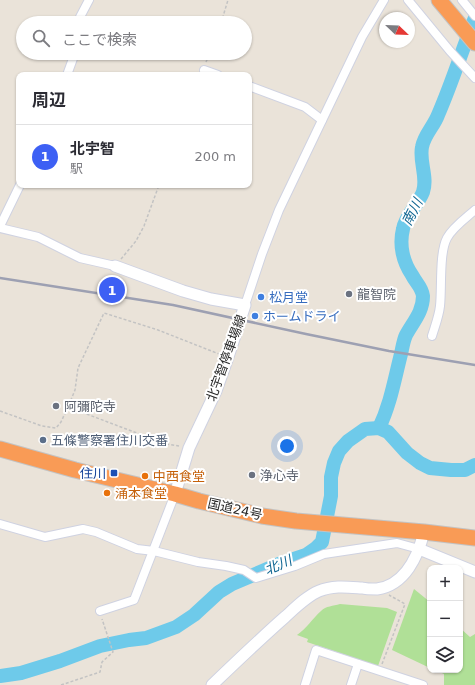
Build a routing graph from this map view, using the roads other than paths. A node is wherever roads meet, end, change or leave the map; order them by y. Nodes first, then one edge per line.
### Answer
1 (89, 0) edge
2 (384, 0) edge
3 (408, 0) edge
4 (439, 0) edge
5 (462, 0) edge
6 (80, 16) edge
7 (475, 16) edge
8 (475, 43) edge
9 (72, 60) edge
10 (204, 70) road end
11 (68, 72) edge
12 (210, 72) edge
13 (474, 77) edge
14 (252, 87) edge
15 (322, 120) junction
16 (19, 188) edge
17 (475, 210) edge
18 (0, 227) edge
19 (115, 266) joint
20 (245, 305) junction
21 (432, 336) dead end
22 (1, 451) edge
23 (176, 494) junction
24 (0, 524) edge
25 (424, 532) junction
26 (475, 538) edge
27 (419, 550) junction
28 (154, 551) junction
29 (475, 572) edge
30 (100, 611) road end
31 (358, 664) junction
32 (399, 681) edge
33 (212, 685) edge
34 (305, 685) edge
35 (351, 685) edge
36 (423, 685) edge

1 - 6 street
2 - 15 street
3 - 13 street
4 - 8 highway
5 - 7 street
9 - 11 street
10 - 12 street
14 - 15 street
15 - 20 street
16 - 18 street
17 - 21 street
18 - 19 street
19 - 20 street, 北宇智停車場線
20 - 23 street, 北宇智停車場線
22 - 23 highway, 国道24号
23 - 25 highway, 国道24号
23 - 28 street
24 - 28 street
25 - 26 highway, 国道24号
25 - 27 street
27 - 28 street
27 - 29 street
27 - 33 street
28 - 30 street
31 - 32 street
31 - 34 street
31 - 35 street
32 - 36 street

